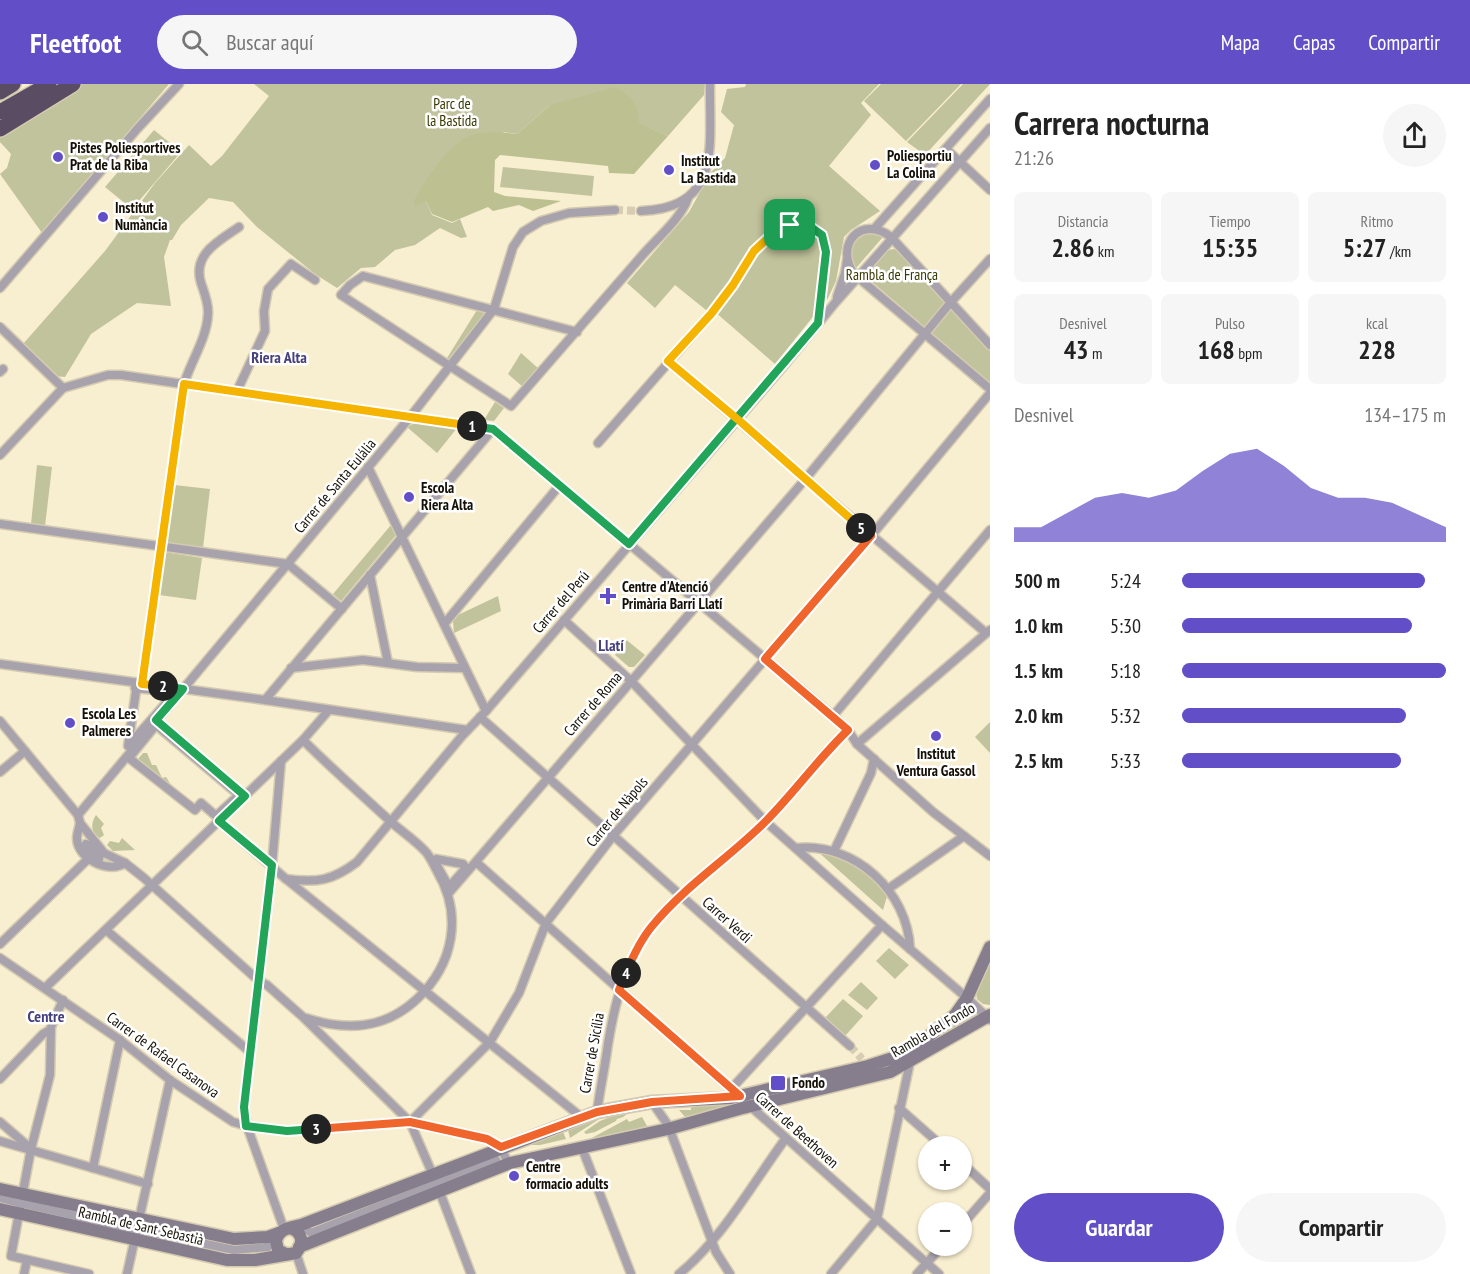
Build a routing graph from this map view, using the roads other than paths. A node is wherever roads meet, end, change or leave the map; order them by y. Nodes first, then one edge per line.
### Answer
1 (13, 84) edge
2 (49, 84) edge
3 (73, 84) edge
4 (179, 84) edge
5 (710, 84) edge
6 (0, 92) edge
7 (990, 99) edge
8 (0, 112) edge
9 (990, 128) edge
10 (0, 129) edge
11 (946, 149) junction
12 (960, 164) junction
13 (990, 190) edge
14 (688, 198) junction
15 (615, 210) tunnel mouth
16 (640, 211) tunnel mouth
17 (239, 227) dead end
18 (875, 228) junction
19 (891, 237) junction
20 (847, 258) junction
21 (990, 259) edge
22 (858, 277) junction
23 (315, 280) dead end
24 (0, 288) edge
25 (951, 302) junction
26 (835, 303) junction
27 (494, 309) junction
28 (818, 323) junction
29 (0, 327) edge
30 (577, 332) junction
31 (925, 334) junction
32 (990, 345) edge
33 (668, 361) junction
34 (450, 366) junction
35 (184, 384) junction
36 (63, 388) junction
37 (237, 391) junction
38 (990, 391) edge
39 (411, 416) junction
40 (737, 419) junction
41 (493, 429) junction
42 (597, 443) dead end
43 (0, 455) edge
44 (368, 467) junction
45 (806, 478) junction
46 (559, 486) junction
47 (0, 524) edge
48 (990, 530) edge
49 (871, 536) junction
50 (402, 537) junction
51 (629, 544) junction
52 (162, 546) junction
53 (288, 564) junction
54 (369, 575) junction
55 (938, 591) junction
56 (699, 602) junction
57 (342, 609) junction
58 (564, 620) junction
59 (444, 624) junction
60 (988, 631) edge
61 (765, 659) junction
62 (388, 663) junction
63 (0, 664) edge
64 (291, 668) junction
65 (464, 668) junction
66 (631, 681) junction
67 (139, 686) junction
68 (183, 689) junction
69 (265, 700) junction
70 (329, 710) junction
71 (483, 714) junction
72 (833, 716) junction
73 (156, 720) junction
74 (0, 722) edge
75 (467, 730) junction
76 (848, 730) junction
77 (303, 740) junction
78 (693, 744) junction
79 (857, 744) junction
80 (25, 751) junction
81 (129, 758) joint
82 (874, 759) junction
83 (281, 761) junction
84 (0, 772) edge
85 (547, 778) junction
86 (245, 796) junction
87 (79, 819) junction
88 (219, 821) junction
89 (391, 822) junction
90 (766, 822) junction
91 (613, 836) junction
92 (964, 836) junction
93 (83, 847) junction
94 (796, 848) junction
95 (102, 851) junction
96 (425, 851) junction
97 (834, 851) junction
98 (990, 856) edge
99 (88, 859) junction
100 (476, 862) junction
101 (125, 863) junction
102 (97, 864) junction
103 (272, 865) junction
104 (286, 879) junction
105 (151, 885) junction
106 (888, 889) junction
107 (448, 894) junction
108 (681, 897) junction
109 (546, 923) junction
110 (882, 925) junction
111 (106, 930) junction
112 (0, 944) edge
113 (990, 947) edge
114 (910, 949) junction
115 (0, 958) edge
116 (259, 981) junction
117 (45, 988) junction
118 (619, 990) junction
119 (426, 991) junction
120 (968, 998) junction
121 (63, 1000) junction
122 (805, 1007) junction
123 (303, 1017) junction
124 (989, 1017) edge
125 (50, 1030) junction
126 (120, 1040) junction
127 (490, 1042) junction
128 (850, 1046) tunnel mouth
129 (250, 1052) junction
130 (910, 1062) junction
131 (867, 1067) junction
132 (0, 1079) edge
133 (171, 1080) junction
134 (736, 1092) junction
135 (652, 1102) junction
136 (750, 1106) junction
137 (899, 1108) junction
138 (597, 1112) junction
139 (580, 1116) junction
140 (0, 1122) edge
141 (410, 1122) junction
142 (246, 1126) junction
143 (668, 1129) junction
144 (931, 1136) edge
145 (786, 1138) junction
146 (0, 1141) edge
147 (501, 1147) junction
148 (582, 1148) junction
149 (31, 1149) junction
150 (496, 1160) dead end
151 (508, 1164) junction
152 (93, 1168) junction
153 (972, 1173) edge
154 (436, 1182) junction
155 (148, 1184) junction
156 (0, 1189) edge
157 (990, 1191) edge
158 (0, 1198) edge
159 (21, 1203) junction
160 (0, 1209) edge
161 (972, 1213) edge
162 (877, 1219) junction
163 (137, 1230) junction
164 (289, 1240) junction
165 (712, 1242) junction
166 (933, 1256) edge
167 (27, 1260) junction
168 (926, 1263) junction
169 (24, 1274) edge
170 (89, 1274) edge
171 (127, 1274) edge
172 (303, 1274) edge
173 (471, 1274) edge
174 (631, 1274) edge
175 (679, 1274) edge
176 (730, 1274) edge
177 (831, 1274) edge
178 (917, 1274) edge
179 (939, 1274) edge

1 - 6 highway
2 - 8 highway
3 - 10 highway
4 - 24 street
5 - 14 street
7 - 11 street
9 - 12 street, Carrer del Perú
11 - 12 street
11 - 18 street
12 - 13 street
12 - 19 street, Carrer del Perú
14 - 16 street
14 - 30 street
15 - 27 street, Carrer de Santa Eulália
17 - 35 street
18 - 19 street
18 - 20 street
19 - 22 street, Carrer del Perú
19 - 25 street
20 - 22 street
20 - 26 street, Carrer del Perú
21 - 25 street, Carrer de Roma
22 - 26 street, Carrer del Perú
22 - 31 street
23 - 37 street
25 - 31 street, Carrer de Roma
25 - 32 street
26 - 28 street, Carrer del Perú
27 - 30 street
27 - 34 street, Carrer de Santa Eulália
27 - 34 street
28 - 33 street
28 - 40 street, Carrer del Perú
29 - 36 street
30 - 34 street
31 - 38 street
31 - 45 street, Carrer de Roma
33 - 40 street
33 - 42 street
34 - 39 street, Carrer de Santa Eulália
35 - 36 street
35 - 37 street
35 - 52 street
36 - 43 street
37 - 39 street
38 - 49 street, Carrer de Nàpols
39 - 41 street
39 - 44 street, Carrer de Santa Eulália
40 - 45 street
40 - 51 street, Carrer del Perú
41 - 46 street
41 - 50 street
44 - 50 street
44 - 53 street, Carrer de Santa Eulália
45 - 49 street
45 - 56 street, Carrer de Roma
46 - 51 street
46 - 59 street
47 - 52 street
48 - 55 street
49 - 55 street
49 - 61 street, Carrer de Nàpols
50 - 54 street
50 - 59 street
51 - 56 street
51 - 58 street, Carrer del Perú
52 - 53 street
52 - 67 street
53 - 57 street
53 - 68 street, Carrer de Santa Eulália
54 - 57 street
54 - 62 street
55 - 60 street
55 - 72 street
56 - 61 street
56 - 66 street, Carrer de Roma
57 - 64 street
58 - 66 street
58 - 71 street, Carrer del Perú
59 - 65 street
60 - 79 street
61 - 72 street
61 - 78 street, Carrer de Nàpols
62 - 64 street
62 - 65 street
63 - 67 street
64 - 69 street
65 - 71 street
66 - 78 street
66 - 85 street, Carrer de Roma
67 - 67 street
67 - 68 street
68 - 69 street
68 - 73 street, Carrer de Santa Eulália
69 - 70 street
70 - 75 street
70 - 77 street
71 - 75 street, Carrer del Perú
71 - 85 street, Carrer Verdi
72 - 76 street
73 - 86 street
73 - 87 street, Carrer de Santa Eulália
74 - 80 street
75 - 89 street, Carrer del Perú
76 - 79 street
76 - 90 street, Carrer de Sicília
77 - 83 street
77 - 89 street
78 - 90 street
78 - 91 street, Carrer de Nàpols
79 - 82 street
80 - 84 street
80 - 87 street
81 - 81 street
82 - 92 street
82 - 97 street
83 - 86 street
83 - 103 street
85 - 91 street, Carrer Verdi
85 - 100 street, Carrer de Roma
86 - 88 street
87 - 93 street
87 - 95 street
88 - 103 street
88 - 105 street
89 - 96 street
89 - 104 street, Carrer del Perú
90 - 94 street
90 - 108 street, Carrer de Sicília
91 - 108 street, Carrer Verdi
91 - 109 street, Carrer de Nàpols
92 - 98 street
92 - 106 street
93 - 95 street
93 - 99 street
94 - 97 street
94 - 110 street
95 - 101 street
95 - 102 street
96 - 100 street
96 - 107 street
97 - 106 street
99 - 102 street
99 - 112 street
100 - 107 street, Carrer de Roma
100 - 109 street, Carrer de Beethoven
101 - 102 street
101 - 105 street
103 - 104 street
103 - 116 street
104 - 119 street
105 - 111 street
105 - 116 street
106 - 114 street
107 - 119 street
108 - 118 street, Carrer de Sicília
108 - 122 street, Carrer Verdi
109 - 118 street, Carrer de Beethoven
109 - 127 street, Carrer de Nàpols
110 - 114 street
110 - 122 street
111 - 117 street
111 - 129 street
113 - 120 street, Rambla del Fondo
114 - 120 street
115 - 117 street, Carrer de Rafael Casanova
116 - 123 street
116 - 129 street
117 - 121 street, Carrer de Rafael Casanova
118 - 134 street, Carrer de Beethoven
118 - 138 street, Carrer de Sicília
119 - 123 street
119 - 127 street
120 - 124 street
120 - 131 street, Rambla del Fondo
121 - 125 street
121 - 126 street, Carrer de Rafael Casanova
122 - 128 street, Carrer Verdi
122 - 134 street
123 - 141 street
124 - 130 street, Rambla del Fondo
125 - 132 street
125 - 149 street
126 - 133 street, Carrer de Rafael Casanova
126 - 152 street
127 - 139 street
127 - 141 street, Carrer de Nàpols
129 - 142 street
130 - 131 street, Rambla del Fondo
130 - 137 street
131 - 134 street, Rambla del Fondo
131 - 136 street, Rambla del Fondo
133 - 142 street, Carrer de Rafael Casanova
133 - 155 street
134 - 135 street, Rambla del Fondo
134 - 136 street, Carrer de Beethoven
135 - 138 street, Rambla del Fondo
135 - 143 street
136 - 143 street, Rambla del Fondo
136 - 145 street, Carrer de Beethoven
137 - 144 street
137 - 162 street
138 - 139 street, Rambla del Fondo
139 - 147 street, Rambla del Fondo
140 - 149 street
141 - 142 street, Carrer de Rafael Casanova
141 - 147 street, Carrer de Rafael Casanova
141 - 154 street
142 - 164 street
143 - 148 street, Rambla del Fondo
143 - 165 street
145 - 162 street, Carrer de Beethoven
145 - 165 street
146 - 149 street
147 - 151 street
147 - 154 street, Rambla de Sant Sebastià
148 - 151 street, Rambla del Fondo
148 - 174 street
149 - 152 street
149 - 159 street
150 - 154 street, Rambla de Sant Sebastià
151 - 154 street, Rambla de Sant Sebastià
152 - 155 street
153 - 157 street
154 - 164 street, Rambla de Sant Sebastià
154 - 164 street, Rambla de Sant Sebastià
154 - 173 street
155 - 163 street
156 - 159 street, Rambla de Sant Sebastià
157 - 161 street
158 - 159 street, Rambla de Sant Sebastià
159 - 160 street, Rambla de Sant Sebastià
159 - 163 street, Rambla de Sant Sebastià
159 - 163 street, Rambla de Sant Sebastià
159 - 167 street
162 - 168 street, Carrer de Beethoven
162 - 177 street
163 - 164 street, Rambla de Sant Sebastià
163 - 164 street, Rambla de Sant Sebastià
163 - 171 street
164 - 172 street
165 - 175 street
165 - 176 street
166 - 168 street
167 - 169 street
167 - 170 street
168 - 178 street
168 - 179 street, Carrer de Beethoven

